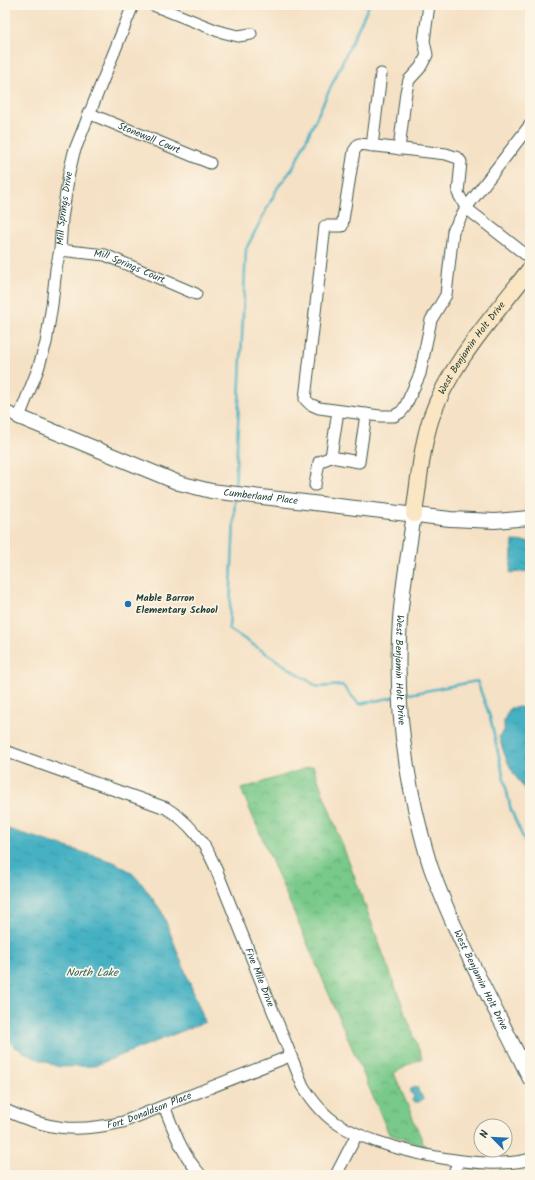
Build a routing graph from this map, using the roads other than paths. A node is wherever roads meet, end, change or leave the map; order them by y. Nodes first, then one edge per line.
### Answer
1 (133, 5) edge
2 (153, 5) edge
3 (429, 5) edge
4 (251, 34) dead end
5 (381, 74) dead end
6 (88, 113) junction
7 (530, 125) edge
8 (372, 146) junction
9 (399, 149) junction
10 (210, 162) dead end
11 (466, 208) junction
12 (60, 250) junction
13 (530, 258) edge
14 (530, 269) edge
15 (196, 294) dead end
16 (5, 411) edge
17 (338, 411) junction
18 (366, 414) junction
19 (19, 417) junction
20 (331, 457) junction
21 (316, 485) dead end
22 (414, 514) junction
23 (530, 518) edge
24 (5, 750) edge
25 (290, 1056) junction
26 (530, 1079) edge
27 (164, 1106) junction
28 (5, 1110) edge
29 (357, 1134) junction
30 (530, 1159) edge
31 (460, 1161) junction
32 (200, 1174) edge
33 (336, 1175) edge
34 (452, 1175) edge

1 - 6 street, Mill Springs Drive
2 - 4 street
3 - 9 street
5 - 8 street
6 - 10 street, Stonewall Court
6 - 12 street, Mill Springs Drive
7 - 11 street
8 - 9 street
8 - 17 street
9 - 11 street
11 - 13 street
11 - 18 street
12 - 15 street, Mill Springs Court
12 - 19 street, Mill Springs Drive
14 - 22 main road, West Benjamin Holt Drive
16 - 19 street, Cumberland Place
17 - 18 street
17 - 20 street
18 - 20 street
19 - 22 street, Cumberland Place
20 - 21 street
22 - 23 street, Cumberland Place
22 - 26 street, West Benjamin Holt Drive
24 - 25 street, Five Mile Drive
25 - 27 street, Fort Donaldson Place
25 - 29 street, Five Mile Drive
27 - 28 street, Fort Donaldson Place
27 - 32 street
29 - 31 street, Five Mile Drive
29 - 33 street
30 - 31 street, Five Mile Drive
31 - 34 street

